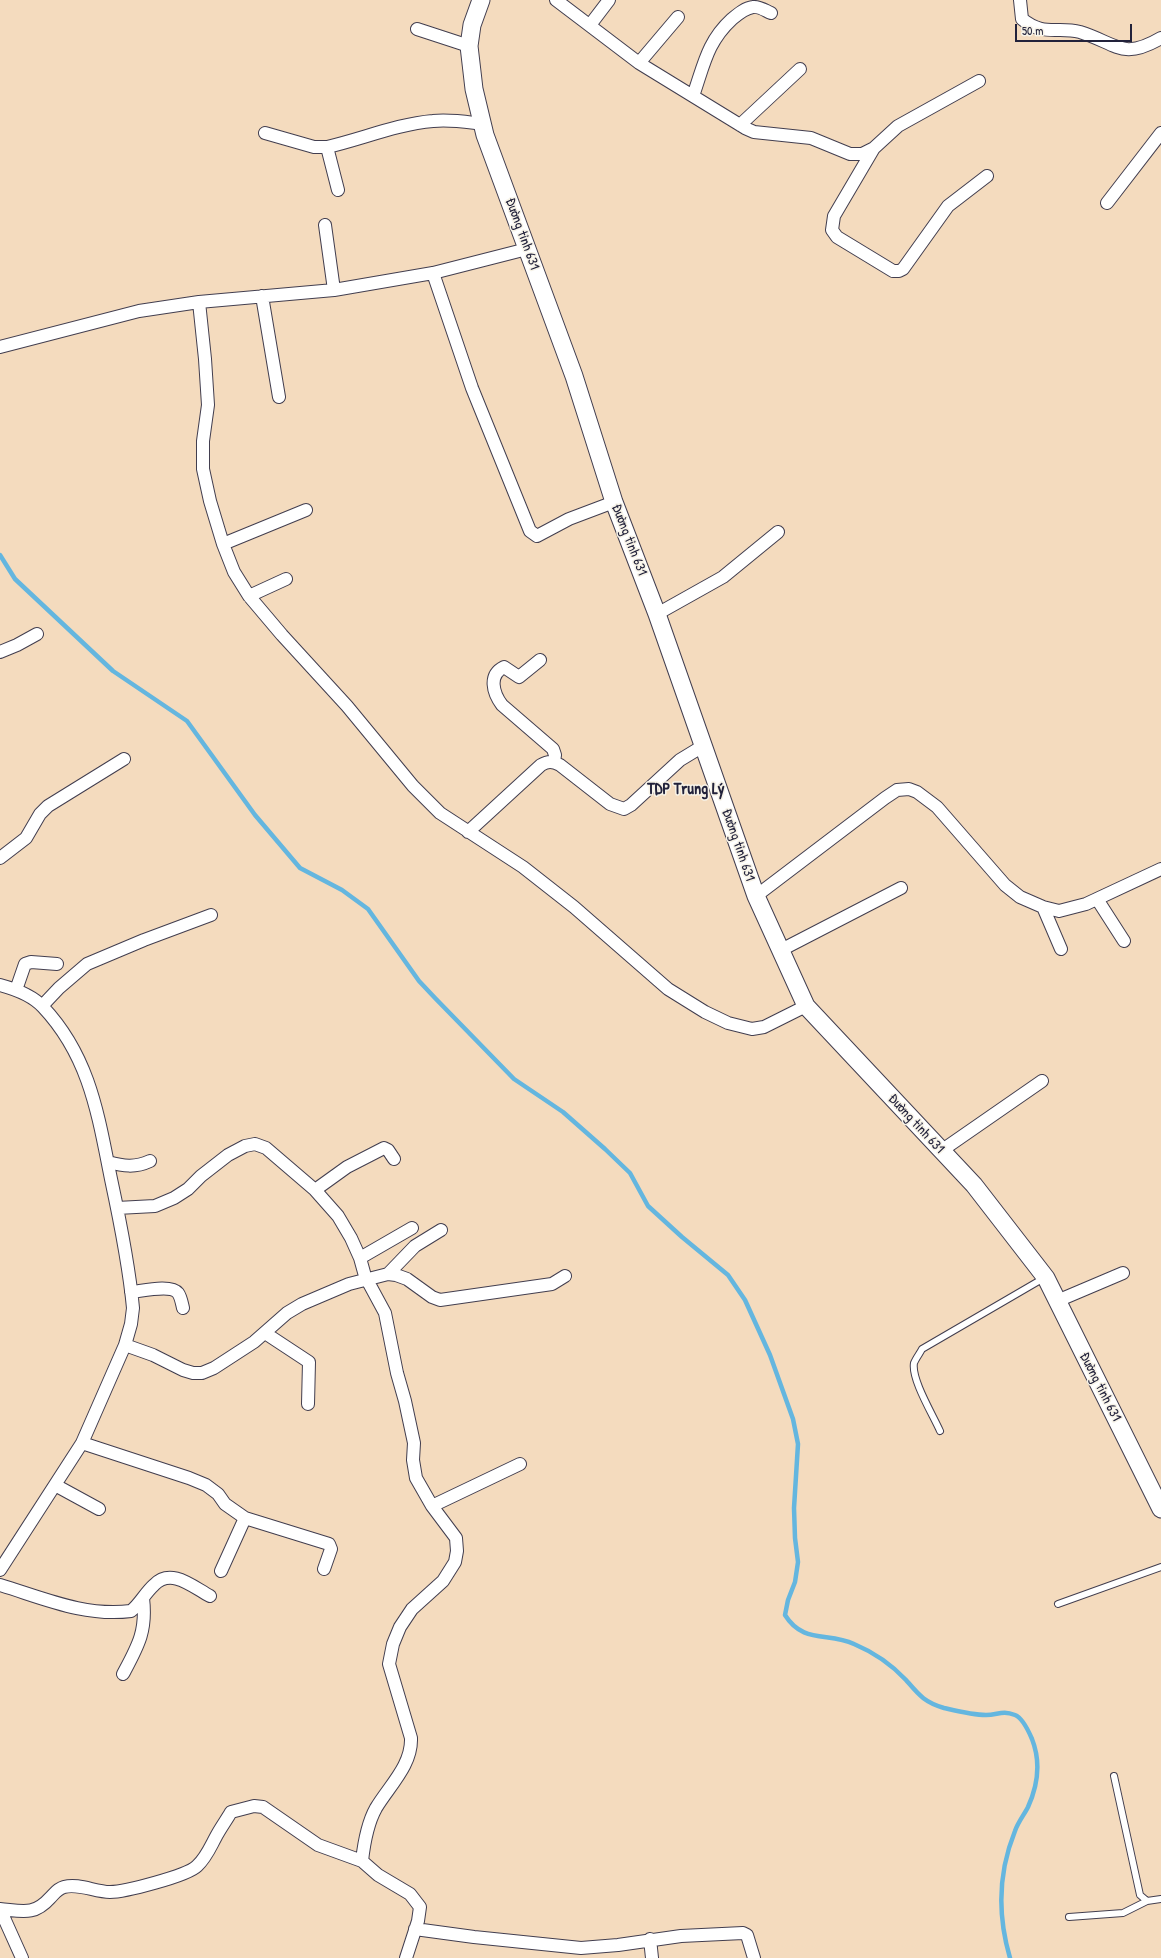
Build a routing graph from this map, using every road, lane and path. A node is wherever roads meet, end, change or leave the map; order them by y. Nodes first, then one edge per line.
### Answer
1 (481, 0) edge
2 (558, 0) edge
3 (609, 0) edge
4 (1020, 0) edge
5 (771, 13) dead end
6 (678, 16) dead end
7 (590, 25) junction
8 (417, 29) dead end
9 (1161, 38) edge
10 (469, 46) junction
11 (639, 63) junction
12 (800, 69) dead end
13 (979, 81) dead end
14 (693, 96) junction
15 (483, 124) junction
16 (740, 125) junction
17 (264, 133) dead end
18 (1161, 133) edge
19 (328, 147) junction
20 (874, 148) junction
21 (987, 176) dead end
22 (338, 190) dead end
23 (1107, 203) dead end
24 (325, 225) dead end
25 (527, 249) junction
26 (434, 273) junction
27 (334, 290) junction
28 (262, 296) junction
29 (199, 302) junction
30 (0, 347) edge
31 (279, 397) dead end
32 (614, 502) junction
33 (306, 510) dead end
34 (778, 532) dead end
35 (223, 544) junction
36 (286, 579) dead end
37 (249, 596) junction
38 (657, 614) junction
39 (37, 634) dead end
40 (0, 652) edge
41 (540, 660) dead end
42 (703, 746) junction
43 (124, 759) dead end
44 (554, 762) junction
45 (468, 832) junction
46 (0, 858) edge
47 (1161, 869) edge
48 (902, 888) dead end
49 (756, 896) junction
50 (1097, 899) junction
51 (1043, 907) junction
52 (211, 915) dead end
53 (1124, 941) dead end
54 (1061, 949) dead end
55 (781, 950) junction
56 (57, 964) dead end
57 (0, 985) edge
58 (16, 990) junction
59 (42, 1006) junction
60 (806, 1006) junction
61 (1042, 1081) dead end
62 (941, 1151) junction
63 (394, 1159) dead end
64 (150, 1161) dead end
65 (108, 1162) junction
66 (315, 1190) junction
67 (117, 1208) junction
68 (412, 1228) dead end
69 (441, 1230) dead end
70 (360, 1258) junction
71 (1123, 1273) dead end
72 (388, 1274) junction
73 (565, 1276) dead end
74 (1046, 1278) junction
75 (367, 1280) junction
76 (131, 1292) junction
77 (1057, 1301) junction
78 (183, 1308) dead end
79 (265, 1333) junction
80 (125, 1345) junction
81 (308, 1404) dead end
82 (940, 1431) dead end
83 (82, 1443) junction
84 (520, 1464) dead end
85 (55, 1485) junction
86 (432, 1506) junction
87 (99, 1509) dead end
88 (1161, 1509) edge
89 (245, 1518) junction
90 (1161, 1567) edge
91 (324, 1569) dead end
92 (0, 1570) edge
93 (221, 1571) dead end
94 (0, 1585) edge
95 (210, 1596) dead end
96 (143, 1598) junction
97 (1058, 1604) dead end
98 (123, 1674) dead end
99 (1114, 1776) dead end
100 (362, 1861) junction
101 (1161, 1899) edge
102 (1147, 1901) junction
103 (0, 1909) edge
104 (1068, 1917) dead end
105 (415, 1929) junction
106 (650, 1939) junction
107 (22, 1958) edge
108 (406, 1958) edge
109 (652, 1958) edge
110 (754, 1958) edge

1 - 10 main road, Đường tỉnh 631
2 - 7 street
3 - 7 street
4 - 9 street
5 - 14 street
6 - 11 street
7 - 11 street
8 - 10 street
10 - 15 main road, Đường tỉnh 631
11 - 14 street
12 - 16 street
13 - 20 street
14 - 16 street
15 - 19 street
15 - 25 main road, Đường tỉnh 631
16 - 20 street
17 - 19 street
18 - 23 street
19 - 22 street
20 - 21 street
24 - 27 street
25 - 26 street
25 - 32 main road, Đường tỉnh 631
26 - 27 street
26 - 32 street
27 - 28 street
28 - 29 street
28 - 31 street
29 - 30 street
29 - 35 street
32 - 38 main road, Đường tỉnh 631
33 - 35 street
34 - 38 street
35 - 37 street
36 - 37 street
37 - 45 street
38 - 42 main road, Đường tỉnh 631
39 - 40 street
41 - 44 street
42 - 44 street
42 - 49 main road, Đường tỉnh 631
43 - 46 street
44 - 45 street
45 - 60 street
47 - 50 street
48 - 55 street
49 - 51 street
49 - 55 main road, Đường tỉnh 631
50 - 51 street
50 - 53 street
51 - 54 street
52 - 59 street
55 - 60 main road, Đường tỉnh 631
56 - 58 street
57 - 58 street
58 - 59 street
59 - 65 street
60 - 62 main road, Đường tỉnh 631
61 - 62 street
62 - 74 main road, Đường tỉnh 631
63 - 66 street
64 - 65 street
65 - 67 street
66 - 67 street
66 - 70 street
67 - 76 street
68 - 70 street
69 - 72 street
70 - 75 street
71 - 77 street
72 - 73 street
72 - 75 street
74 - 77 main road, Đường tỉnh 631
74 - 82 lane
75 - 79 street
75 - 86 street
76 - 78 street
76 - 80 street
77 - 88 main road, Đường tỉnh 631
79 - 80 street
79 - 81 street
80 - 83 street
83 - 85 street
83 - 89 street
84 - 86 street
85 - 87 street
85 - 92 street
86 - 100 street
89 - 91 street
89 - 93 street
90 - 97 lane
94 - 96 street
95 - 96 street
96 - 98 street
99 - 102 lane
100 - 103 street
100 - 105 street
101 - 102 lane
102 - 104 lane
103 - 107 street
105 - 106 street
105 - 108 street
106 - 109 street
106 - 110 street

